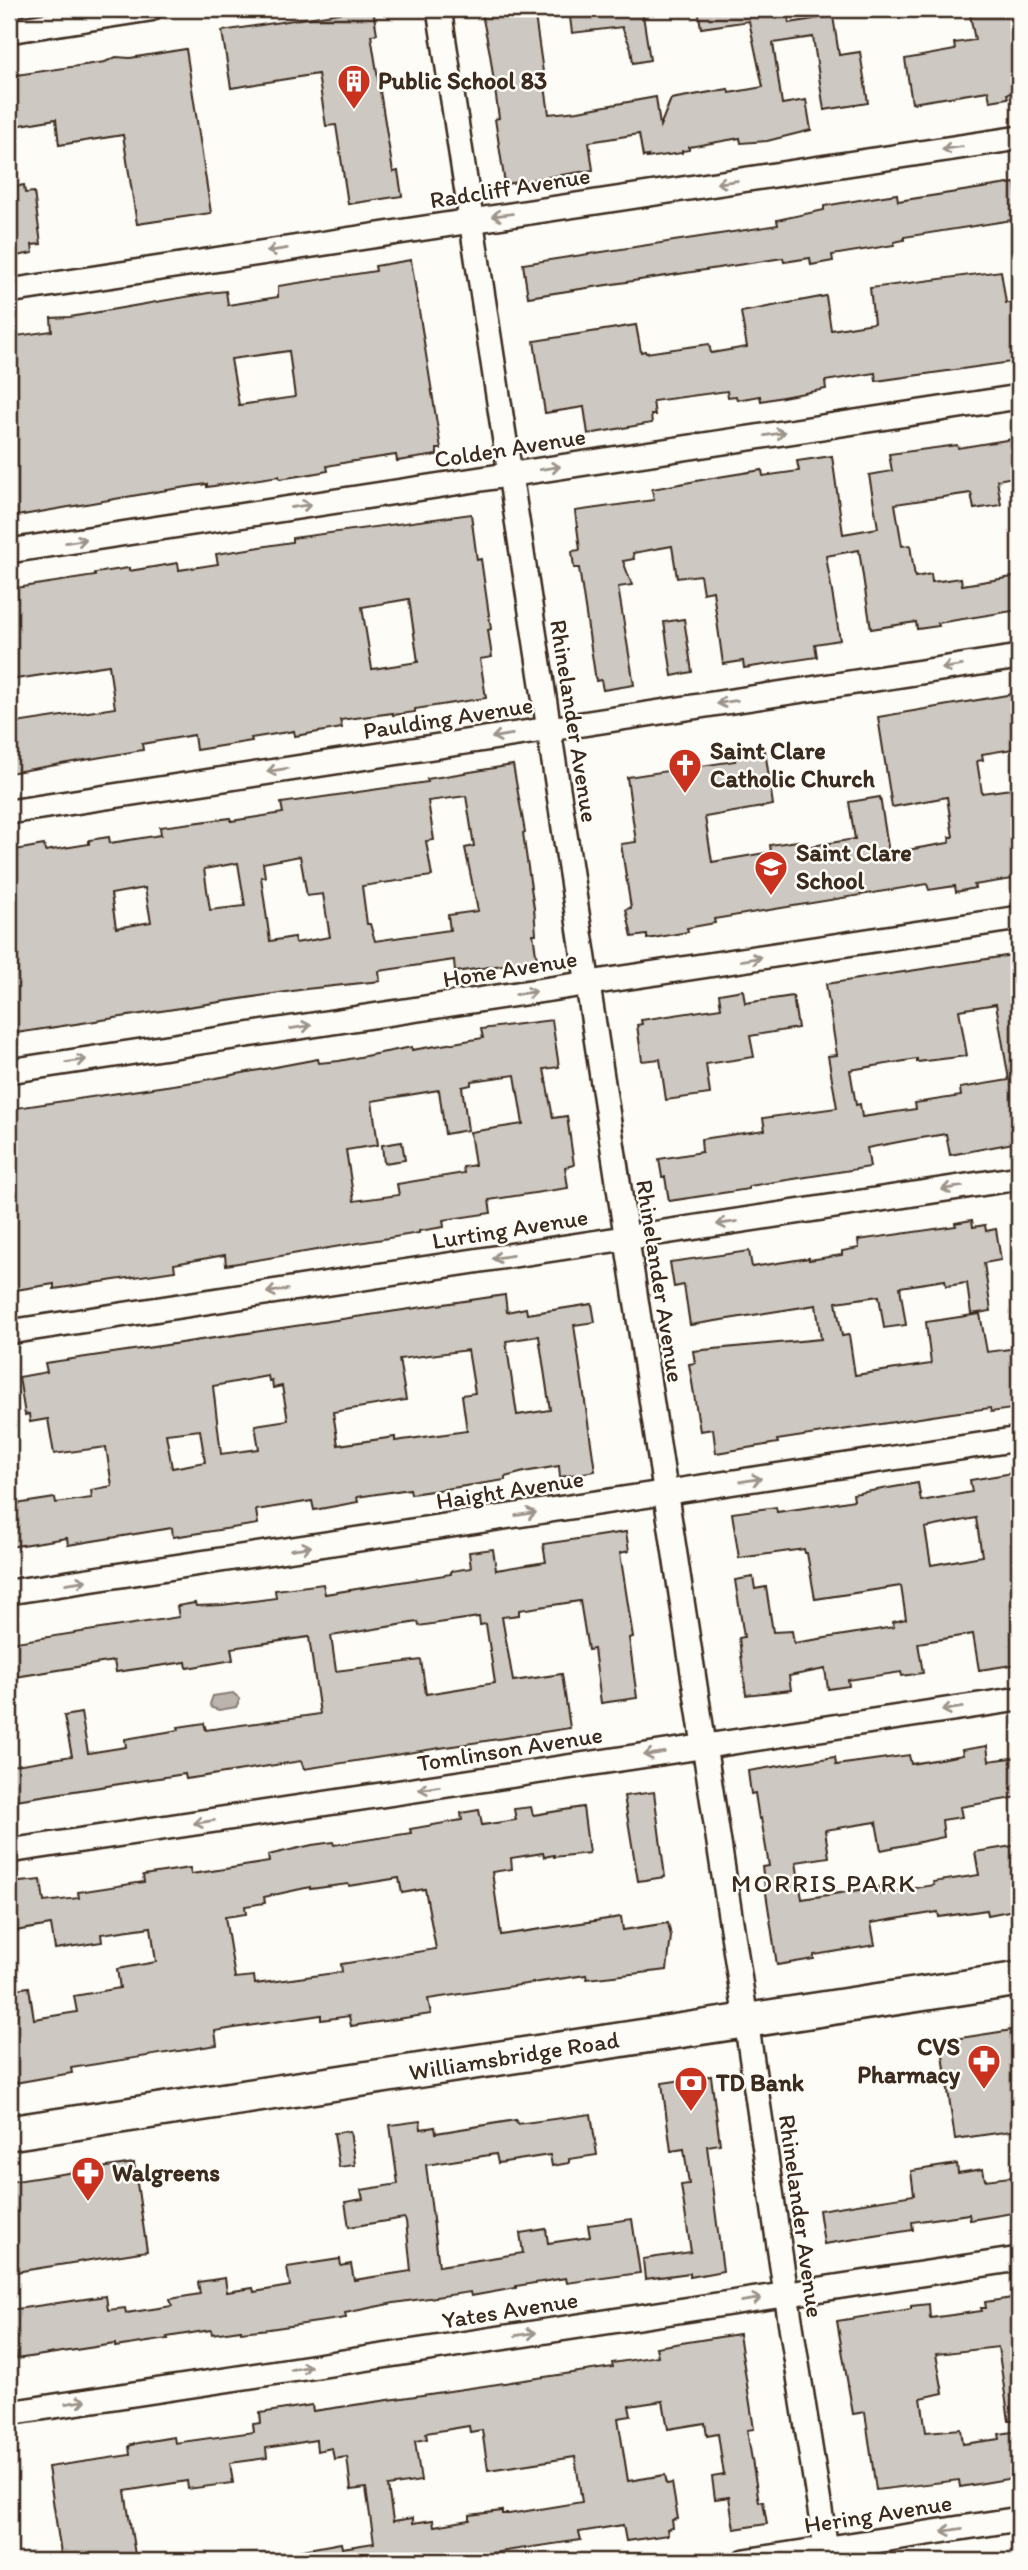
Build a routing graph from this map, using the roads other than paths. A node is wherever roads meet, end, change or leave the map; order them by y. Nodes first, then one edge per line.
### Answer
1 (149, 9) edge
2 (439, 9) edge
3 (9, 30) edge
4 (1019, 138) edge
5 (471, 220) junction
6 (9, 291) edge
7 (1019, 397) edge
8 (510, 474) junction
9 (9, 551) edge
10 (1019, 657) edge
11 (549, 729) junction
12 (9, 812) edge
13 (1019, 918) edge
14 (587, 984) junction
15 (9, 1071) edge
16 (1019, 1178) edge
17 (627, 1238) junction
18 (9, 1332) edge
19 (1019, 1439) edge
20 (666, 1493) junction
21 (9, 1592) edge
22 (1019, 1699) edge
23 (704, 1747) junction
24 (9, 1852) edge
25 (1019, 1979) edge
26 (746, 2021) junction
27 (9, 2133) edge
28 (1019, 2259) edge
29 (786, 2294) junction
30 (9, 2413) edge
31 (1019, 2519) edge
32 (827, 2555) edge
33 (745, 2561) edge

1 - 3 street
2 - 5 street, Rhinelander Avenue
4 -> 5 street, Radcliff Avenue
5 -> 6 street, Radcliff Avenue
5 - 8 street, Rhinelander Avenue
8 -> 7 street, Colden Avenue
9 -> 8 street, Colden Avenue
8 - 11 street, Rhinelander Avenue
10 -> 11 street, Paulding Avenue
11 -> 12 street, Paulding Avenue
11 - 14 street, Rhinelander Avenue
14 -> 13 street, Hone Avenue
15 -> 14 street, Hone Avenue
14 - 17 street, Rhinelander Avenue
16 -> 17 street, Lurting Avenue
17 -> 18 street, Lurting Avenue
17 - 20 street, Rhinelander Avenue
20 -> 19 street, Haight Avenue
21 -> 20 street, Haight Avenue
20 - 23 street, Rhinelander Avenue
22 -> 23 street, Tomlinson Avenue
23 -> 24 street, Tomlinson Avenue
23 - 26 street, Rhinelander Avenue
25 - 26 main road, Williamsbridge Road
26 - 27 main road, Williamsbridge Road
26 - 29 street, Rhinelander Avenue
28 - 29 street, Yates Avenue
30 -> 29 street, Yates Avenue
29 - 32 street, Rhinelander Avenue
31 -> 32 street, Hering Avenue
32 - 33 street, Hering Avenue

